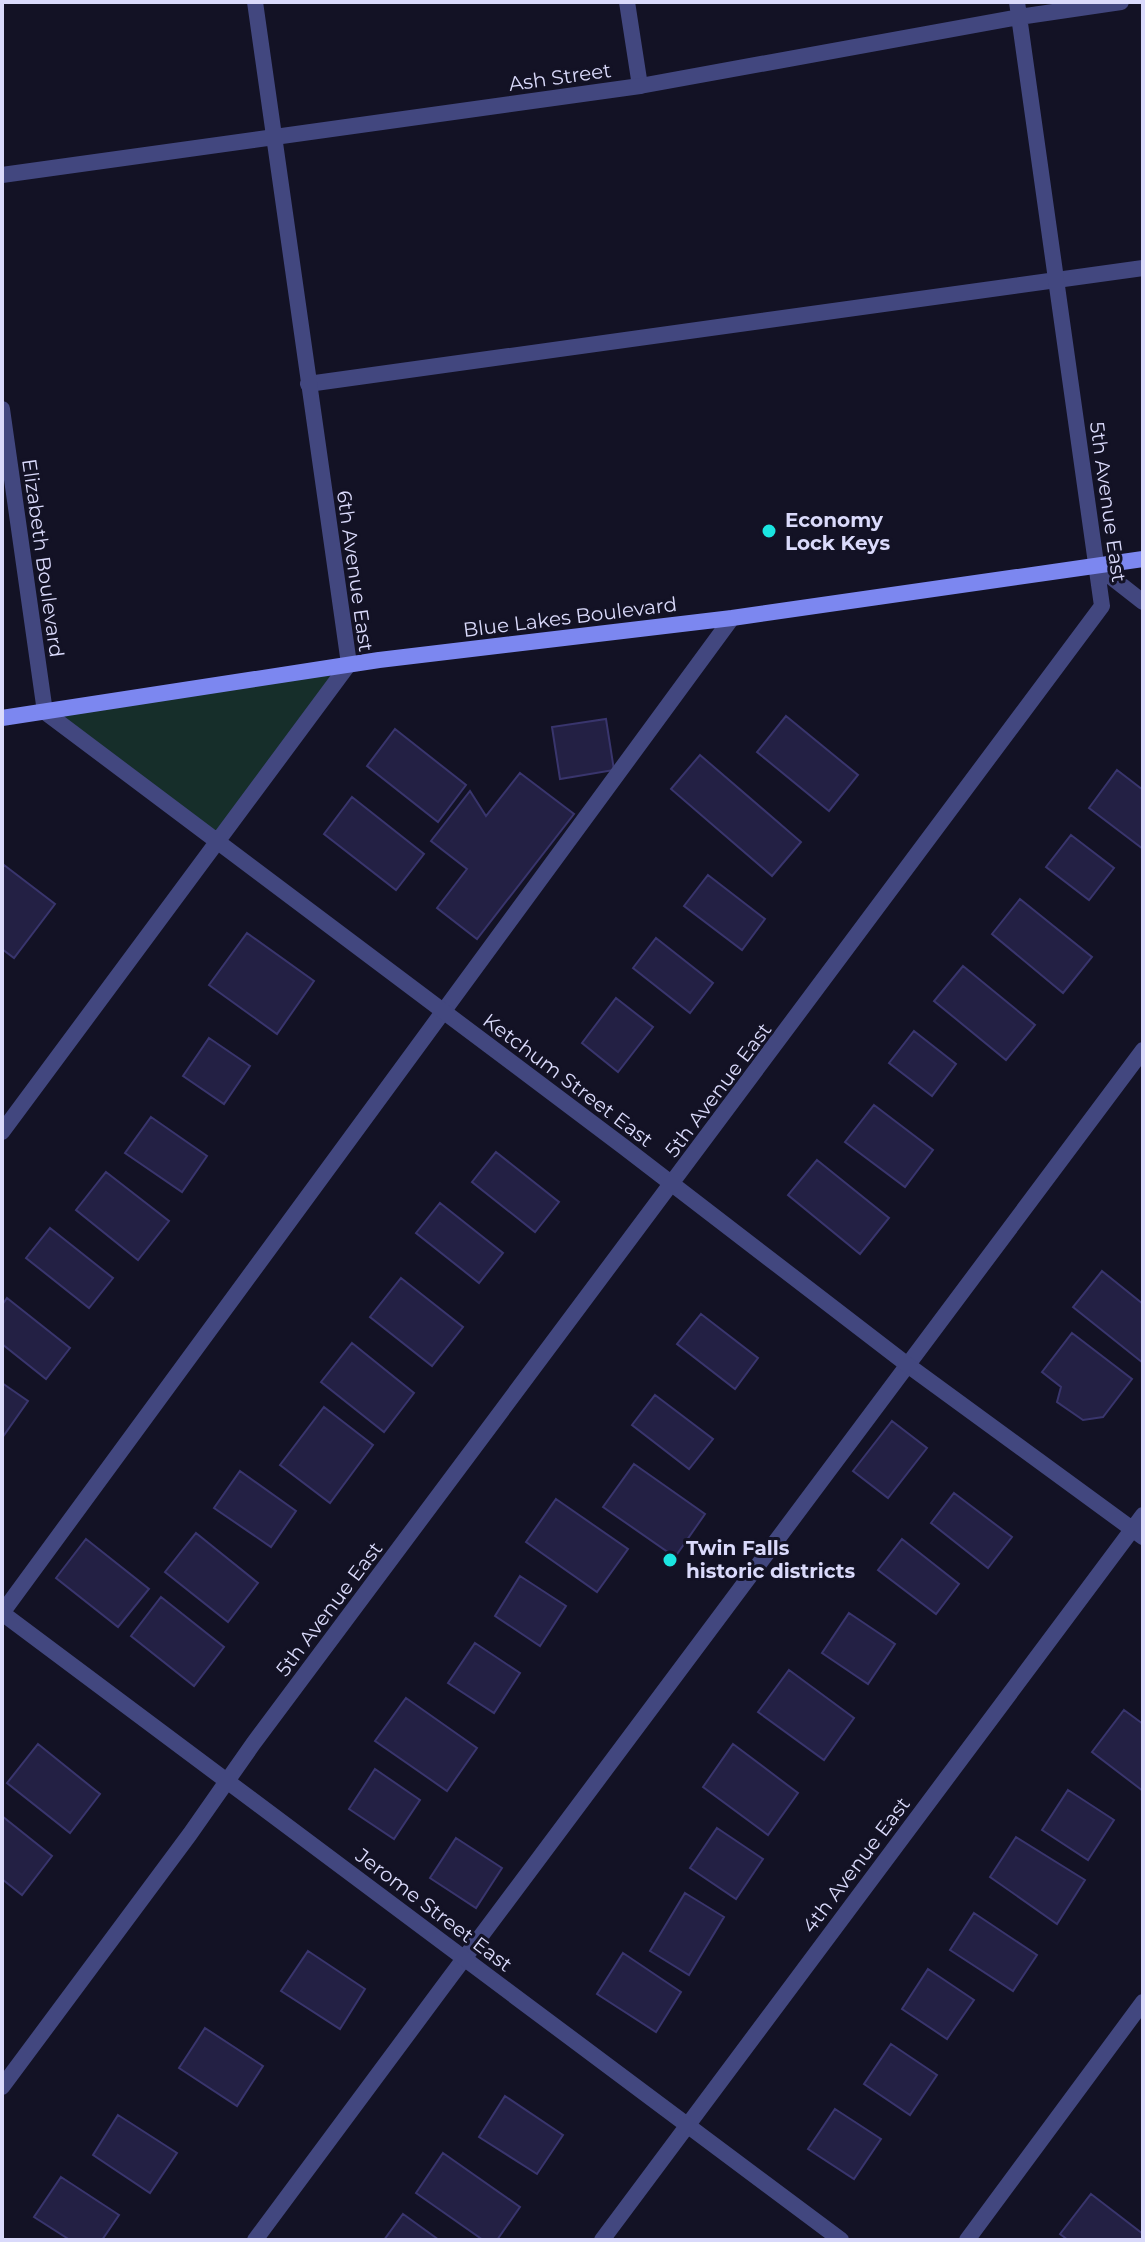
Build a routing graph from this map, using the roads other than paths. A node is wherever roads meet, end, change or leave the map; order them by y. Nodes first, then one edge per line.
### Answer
1 (255, 2) edge
2 (627, 2) edge
3 (1121, 2) edge
4 (1018, 10) edge
5 (640, 86) junction
6 (275, 136) junction
7 (2, 175) edge
8 (1143, 268) edge
9 (1057, 280) junction
10 (308, 384) junction
11 (2, 409) edge
12 (4, 437) edge
13 (1143, 559) edge
14 (1097, 566) junction
15 (1143, 602) edge
16 (732, 618) junction
17 (349, 664) junction
18 (45, 712) junction
19 (2, 718) edge
20 (217, 841) junction
21 (444, 1012) junction
22 (1143, 1050) edge
23 (2, 1132) edge
24 (673, 1184) junction
25 (909, 1366) junction
26 (1143, 1515) edge
27 (1137, 1533) edge
28 (2, 1613) edge
29 (227, 1782) junction
30 (463, 1957) junction
31 (1143, 2002) edge
32 (2, 2087) edge
33 (688, 2125) junction
34 (255, 2240) edge
35 (602, 2240) edge
36 (841, 2240) edge
37 (967, 2240) edge

1 - 6 street, 6th Avenue East
2 - 5 street
3 - 4 street, Ash Street
4 - 5 street, Ash Street
4 - 9 street, 5th Avenue East
5 - 6 street, Ash Street
6 - 7 street, Ash Street
6 - 10 street, 6th Avenue East
8 - 9 street
9 - 10 street
9 - 14 street, 5th Avenue East
10 - 17 street, 6th Avenue East
11 - 12 street, Elizabeth Boulevard
12 - 18 street, Elizabeth Boulevard
13 - 14 main road, Blue Lakes Boulevard
14 - 15 street
14 - 16 main road, Blue Lakes Boulevard
14 - 24 street, 5th Avenue East
16 - 17 main road, Blue Lakes Boulevard
16 - 21 street
17 - 18 main road, Blue Lakes Boulevard
17 - 20 street, 6th Avenue East
18 - 19 main road, Blue Lakes Boulevard
18 - 20 street, Ketchum Street East
20 - 21 street, Ketchum Street East
20 - 23 street, 6th Avenue East
21 - 24 street, Ketchum Street East
21 - 28 street
22 - 25 street
24 - 25 street, Ketchum Street East
24 - 29 street, 5th Avenue East
25 - 27 street, Ketchum Street East
25 - 30 street
26 - 27 street, 4th Avenue East
27 - 33 street, 4th Avenue East
28 - 29 street, Jerome Street East
29 - 30 street, Jerome Street East
29 - 32 street, 5th Avenue East
30 - 33 street, Jerome Street East
30 - 34 street
31 - 37 street
33 - 35 street, 4th Avenue East
33 - 36 street, Jerome Street East

